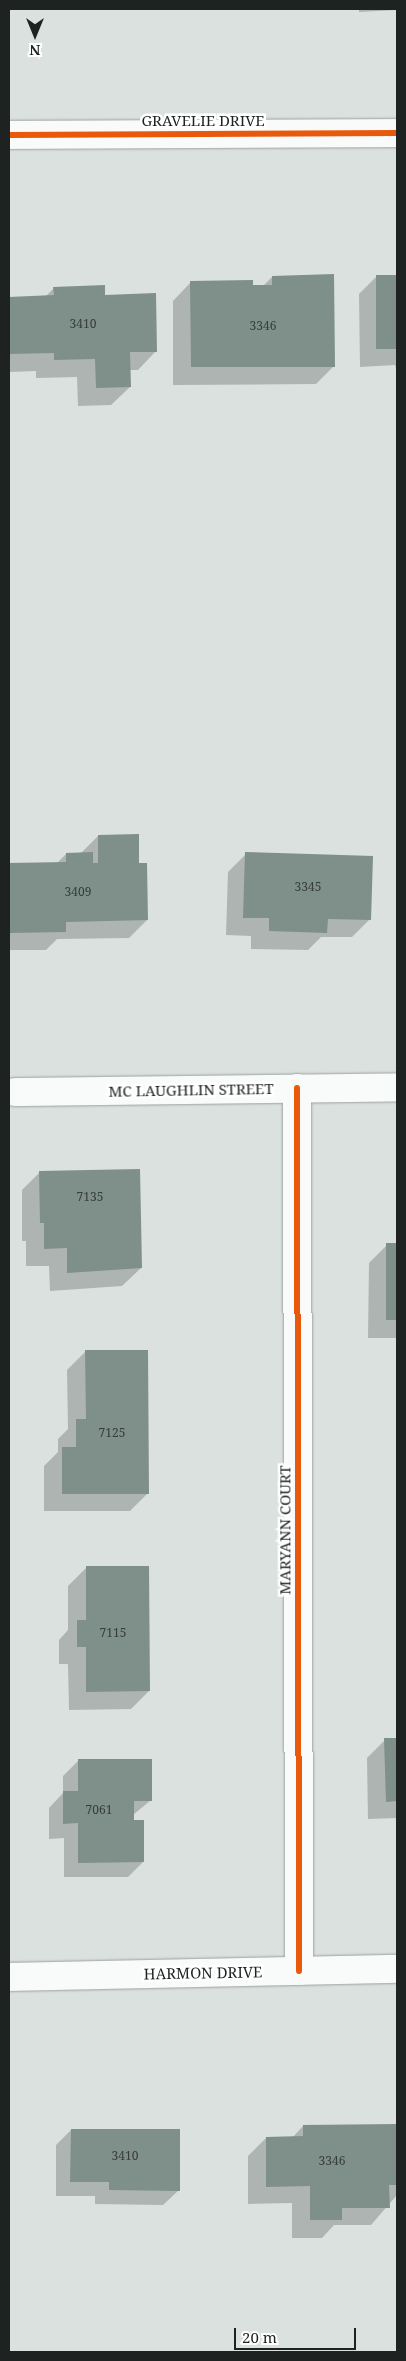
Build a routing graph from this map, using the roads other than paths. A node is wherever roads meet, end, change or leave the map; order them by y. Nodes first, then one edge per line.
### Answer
1 (397, 133) edge
2 (9, 135) edge
3 (397, 1087) edge
4 (297, 1088) junction
5 (15, 1092) dead end
6 (397, 1969) edge
7 (298, 1971) junction
8 (9, 1977) edge

1 - 2 street, GRAVELIE DRIVE
3 - 4 street, MC LAUGHLIN STREET
4 - 5 street, MC LAUGHLIN STREET
4 - 7 street, MARYANN COURT
6 - 7 street, HARMON DRIVE
7 - 8 street, HARMON DRIVE

